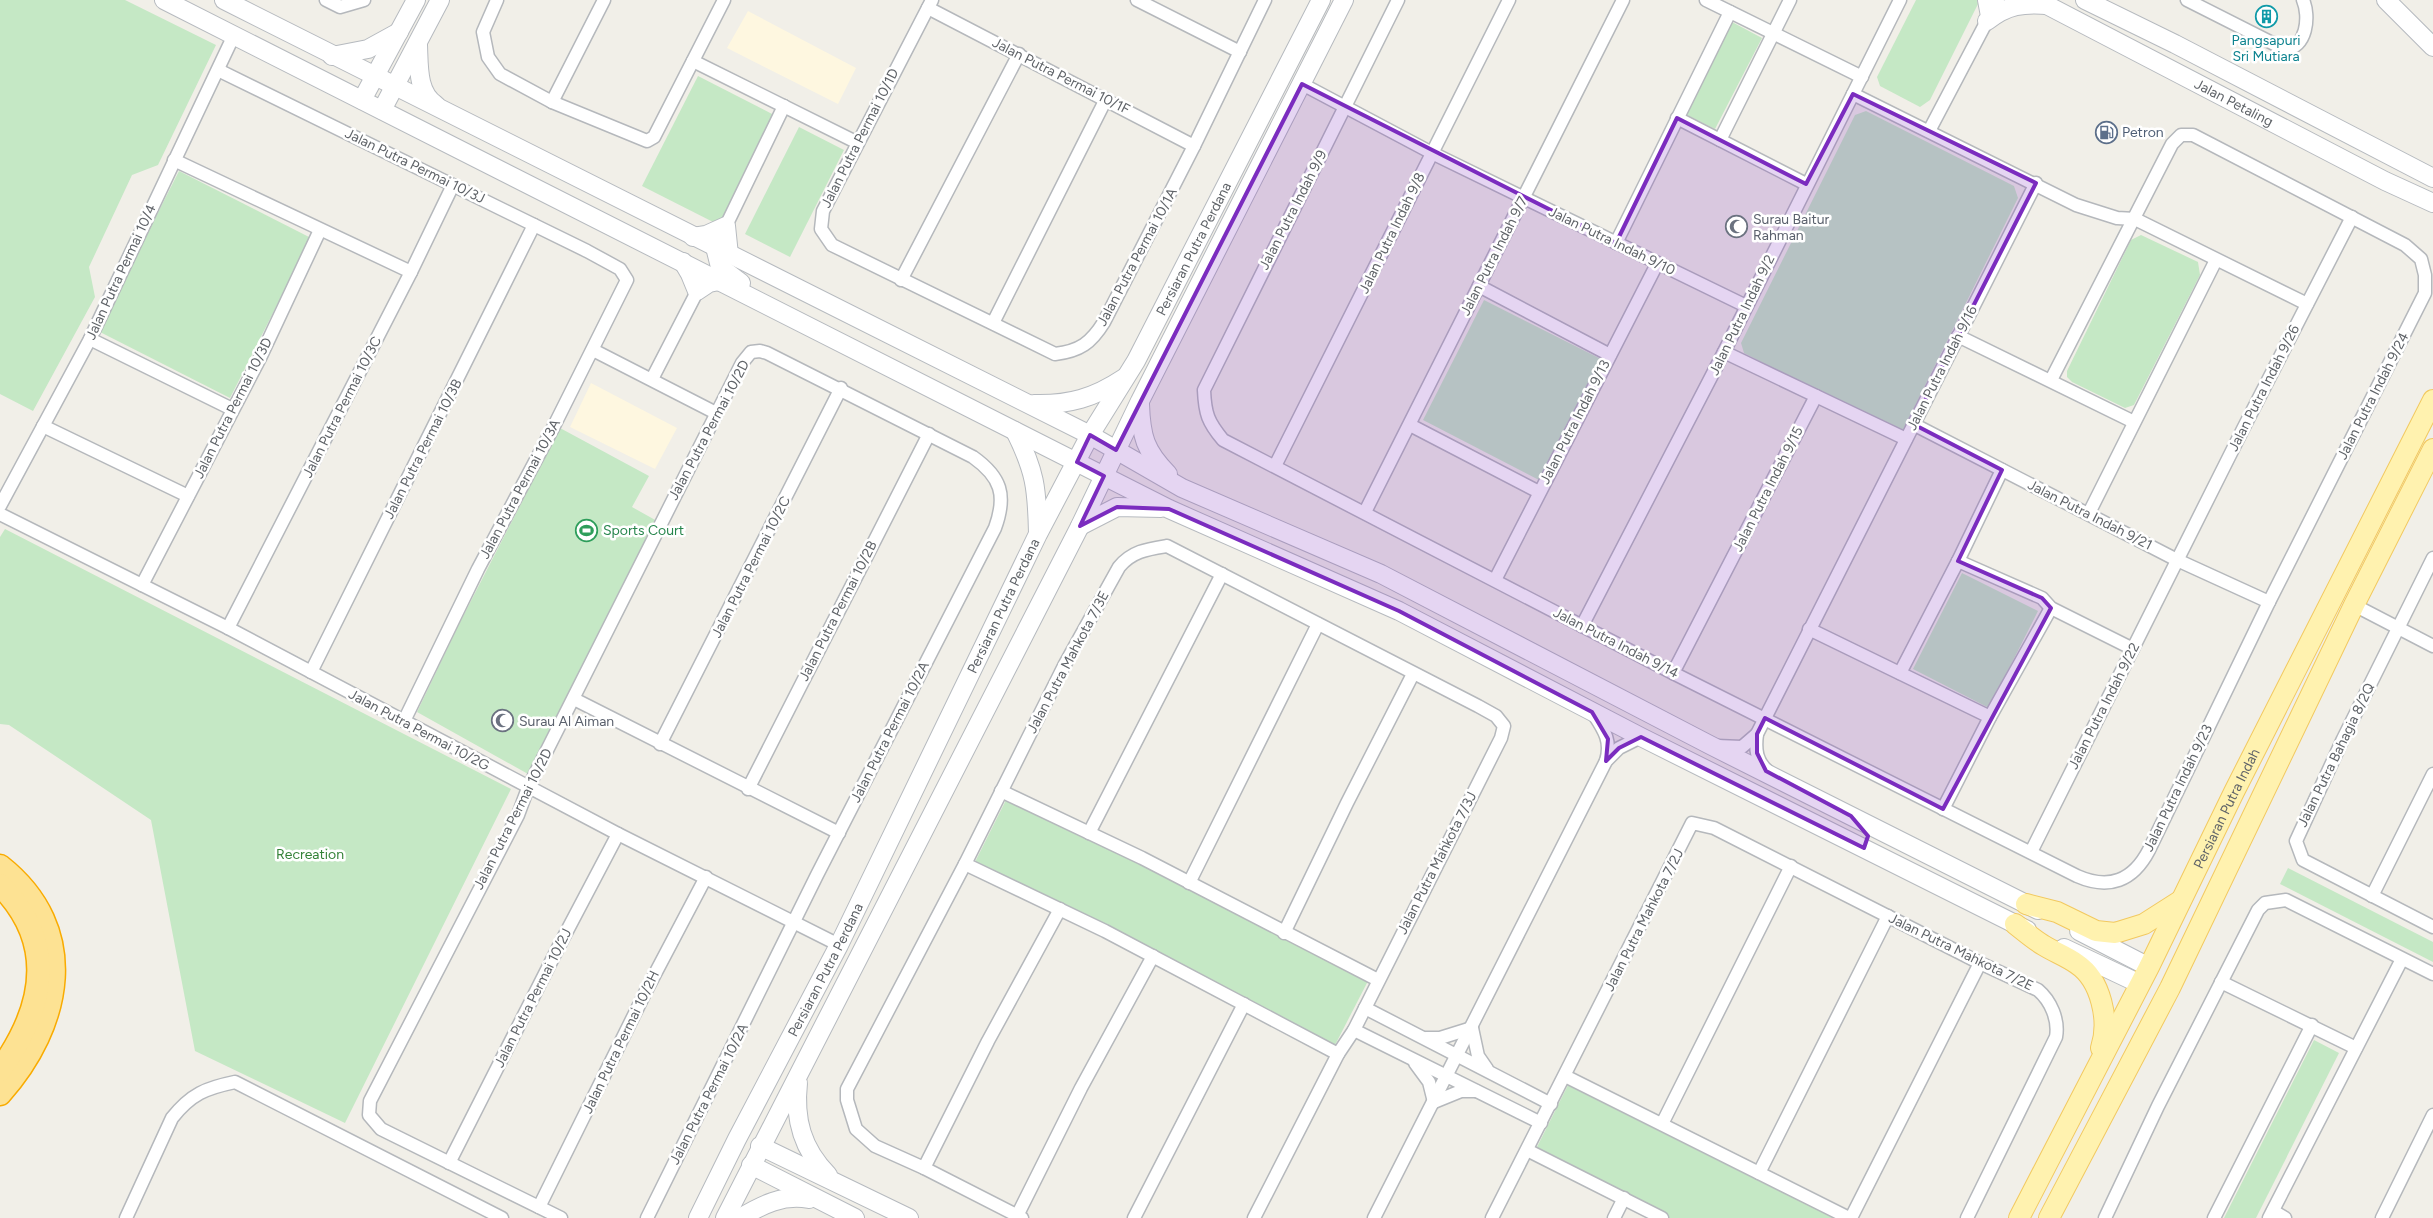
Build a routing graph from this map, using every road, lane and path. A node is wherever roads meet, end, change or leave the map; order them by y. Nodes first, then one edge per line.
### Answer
1 (164, 0) edge
2 (224, 0) edge
3 (326, 0) edge
4 (364, 0) edge
5 (416, 0) edge
6 (440, 0) edge
7 (497, 0) edge
8 (604, 0) edge
9 (724, 0) edge
10 (1137, 0) edge
11 (1265, 0) edge
12 (1320, 0) edge
13 (1344, 0) edge
14 (1398, 0) edge
15 (1509, 0) edge
16 (1623, 0) edge
17 (1706, 0) edge
18 (1790, 0) edge
19 (2085, 0) edge
20 (2187, 0) edge
21 (2303, 0) edge
22 (2386, 0) edge
23 (1900, 1) edge
24 (1152, 3) edge
25 (2042, 3) edge
26 (930, 4) edge
27 (1991, 9) edge
28 (1730, 12) junction
29 (399, 32) junction
30 (1773, 32) junction
31 (234, 35) junction
32 (418, 42) junction
33 (2433, 47) edge
34 (1240, 52) junction
35 (1019, 54) junction
36 (332, 56) junction
37 (693, 60) junction
38 (218, 70) junction
39 (374, 77) junction
40 (1862, 77) junction
41 (1302, 84) junction
42 (395, 87) junction
43 (1853, 94) junction
44 (1106, 98) junction
45 (362, 100) junction
46 (552, 102) junction
47 (784, 106) junction
48 (1345, 106) junction
49 (382, 110) junction
50 (448, 114) junction
51 (1677, 118) junction
52 (1929, 131) junction
53 (1720, 140) junction
54 (858, 143) junction
55 (1194, 146) junction
56 (1432, 153) junction
57 (174, 160) junction
58 (2433, 178) edge
59 (2036, 183) junction
60 (1806, 184) junction
61 (453, 185) junction
62 (1524, 198) junction
63 (2433, 203) edge
64 (2352, 217) junction
65 (2135, 219) junction
66 (534, 225) junction
67 (726, 226) junction
68 (320, 230) junction
69 (686, 233) junction
70 (1616, 243) junction
71 (722, 251) junction
72 (2216, 260) junction
73 (683, 262) junction
74 (611, 263) joint
75 (1657, 264) junction
76 (411, 272) junction
77 (712, 277) junction
78 (895, 278) junction
79 (1478, 286) junction
80 (697, 292) junction
81 (766, 304) junction
82 (2306, 304) junction
83 (1746, 306) junction
84 (993, 323) junction
85 (1958, 336) junction
86 (90, 339) junction
87 (593, 350) junction
88 (1724, 352) junction
89 (767, 353) joint
90 (1610, 355) junction
91 (1136, 361) junction
92 (652, 379) junction
93 (2051, 380) junction
94 (841, 388) junction
95 (1816, 396) junction
96 (2433, 400) edge
97 (1140, 401) junction
98 (1028, 404) junction
99 (232, 409) junction
100 (716, 413) junction
101 (2134, 422) junction
102 (1209, 423) joint
103 (1913, 424) junction
104 (1410, 425) junction
105 (43, 426) junction
106 (1015, 431) junction
107 (929, 434) junction
108 (1090, 435) junction
109 (1906, 438) junction
110 (2433, 449) edge
111 (1116, 450) junction
112 (1077, 462) junction
113 (1275, 466) junction
114 (2002, 470) junction
115 (1104, 476) junction
116 (1182, 488) junction
117 (1539, 492) junction
118 (188, 496) junction
119 (0, 506) edge
120 (1168, 509) junction
121 (1364, 512) junction
122 (2089, 513) junction
123 (0, 514) edge
124 (1080, 526) junction
125 (1038, 534) junction
126 (2433, 558) edge
127 (2178, 560) junction
128 (1958, 561) junction
129 (1222, 574) junction
130 (1381, 574) junction
131 (1495, 580) junction
132 (142, 585) junction
133 (2269, 602) junction
134 (2354, 605) junction
135 (2051, 608) junction
136 (1398, 611) junction
137 (1318, 624) junction
138 (1582, 626) junction
139 (228, 628) junction
140 (2398, 628) junction
141 (1809, 629) junction
142 (2433, 646) edge
143 (2133, 649) junction
144 (311, 672) junction
145 (1673, 673) junction
146 (1900, 673) junction
147 (1413, 674) junction
148 (2288, 683) junction
149 (574, 699) junction
150 (2308, 701) junction
151 (1478, 706) joint
152 (1592, 712) junction
153 (1990, 717) junction
154 (1765, 718) junction
155 (404, 721) junction
156 (1757, 734) junction
157 (1641, 737) junction
158 (660, 744) junction
159 (1710, 745) junction
160 (1606, 761) junction
161 (2433, 774) edge
162 (1777, 778) junction
163 (528, 788) junction
164 (748, 789) junction
165 (1001, 791) junction
166 (2234, 792) junction
167 (2257, 806) junction
168 (1943, 809) junction
169 (1851, 816) junction
170 (839, 833) junction
171 (1089, 833) junction
172 (618, 834) junction
173 (1864, 848) junction
174 (2031, 852) junction
175 (965, 864) junction
176 (0, 866) edge
177 (1791, 866) junction
178 (706, 877) junction
179 (1189, 883) junction
180 (0, 885) edge
181 (2215, 896) junction
182 (2372, 896) junction
183 (2182, 900) junction
184 (2026, 904) junction
185 (1060, 909) junction
186 (1888, 916) junction
187 (794, 922) junction
188 (2015, 924) junction
189 (2433, 927) edge
190 (1284, 933) junction
191 (839, 945) junction
192 (1153, 956) junction
193 (2402, 959) junction
194 (1980, 963) junction
195 (2433, 974) edge
196 (2147, 977) junction
197 (1378, 980) junction
198 (2221, 982) junction
199 (1244, 1004) junction
200 (1365, 1008) junction
201 (2312, 1026) junction
202 (1472, 1028) junction
203 (1354, 1030) junction
204 (1417, 1035) junction
205 (2356, 1048) junction
206 (1338, 1054) junction
207 (1458, 1056) junction
208 (1410, 1058) junction
209 (2130, 1064) junction
210 (0, 1070) edge
211 (1489, 1071) junction
212 (799, 1072) junction
213 (1447, 1076) junction
214 (1565, 1076) junction
215 (2089, 1083) junction
216 (761, 1092) junction
217 (1480, 1092) junction
218 (0, 1094) edge
219 (1434, 1102) junction
220 (1545, 1114) junction
221 (2433, 1115) edge
222 (1662, 1124) junction
223 (1527, 1150) junction
224 (753, 1154) junction
225 (449, 1163) junction
226 (924, 1168) junction
227 (1759, 1173) junction
228 (832, 1180) junction
229 (1624, 1198) junction
230 (822, 1201) junction
231 (539, 1207) junction
232 (701, 1212) edge
233 (2271, 1215) edge
234 (1019, 1217) edge
235 (126, 1218) edge
236 (502, 1218) edge
237 (561, 1218) edge
238 (647, 1218) edge
239 (725, 1218) edge
240 (740, 1218) edge
241 (856, 1218) edge
242 (910, 1218) edge
243 (1134, 1218) edge
244 (1254, 1218) edge
245 (1374, 1218) edge
246 (1492, 1218) edge
247 (1614, 1218) edge
248 (1662, 1218) edge
249 (1850, 1218) edge
250 (1967, 1218) edge
251 (2019, 1218) edge
252 (2049, 1218) edge
253 (2105, 1218) edge
254 (2214, 1218) edge
255 (2285, 1218) edge
256 (2382, 1218) edge

1 - 31 street
2 - 36 street
3 - 4 street
5 - 29 street
6 - 32 street
7 - 46 street
8 - 46 street
9 - 37 street
10 - 24 street
11 - 34 street, Jalan Putra Permai 10/1A
12 - 91 street, Persiaran Putra Perdana
13 - 41 street, Persiaran Putra Perdana
14 - 48 street, Jalan Putra Indah 9/9
15 - 56 street, Jalan Putra Indah 9/8
16 - 62 street, Jalan Putra Indah 9/7
17 - 28 street
18 - 30 street
19 - 58 street, Jalan Petaling
20 - 21 street
22 - 33 street
23 - 40 street, Jalan Putra Indah 9/2
24 - 34 street
25 - 27 street
25 - 63 street, Jalan Petaling
26 - 35 street, Jalan Putra Permai 10/1F
26 - 54 street, Jalan Putra Permai 10/1D
27 - 52 street
28 - 30 street
28 - 51 street
29 - 36 street
29 - 39 street
30 - 40 street
30 - 53 street
31 - 38 street, Jalan Putra Permai 10/4
31 - 45 street
32 - 42 street
32 - 50 street
34 - 55 street, Jalan Putra Permai 10/1A
35 - 44 street, Jalan Putra Permai 10/1F
35 - 78 street
36 - 39 street
37 - 46 street
37 - 47 street
38 - 57 street, Jalan Putra Permai 10/4
38 - 61 street, Jalan Putra Permai 10/3J
39 - 42 street
39 - 45 street
40 - 43 street, Jalan Putra Indah 9/2
41 - 48 street, Jalan Putra Indah 9/10
41 - 97 street, Persiaran Putra Perdana
42 - 49 street
42 - 50 street
43 - 52 street
43 - 60 street, Jalan Putra Indah 9/2
44 - 55 street, Jalan Putra Permai 10/1F
44 - 84 street
45 - 49 street
47 - 54 street
47 - 67 street
48 - 56 street, Jalan Putra Indah 9/10
48 - 102 street, Jalan Putra Indah 9/9
49 - 73 street
50 - 69 street
51 - 53 street
51 - 70 street
52 - 59 street
53 - 60 street
54 - 78 street, Jalan Putra Permai 10/1D
55 - 84 street, Jalan Putra Permai 10/1A
56 - 62 street, Jalan Putra Indah 9/10
56 - 113 street, Jalan Putra Indah 9/8
57 - 68 street
57 - 86 street, Jalan Putra Permai 10/4
59 - 65 street
59 - 85 street, Jalan Putra Indah 9/16
60 - 83 street, Jalan Putra Indah 9/2
61 - 66 street, Jalan Putra Permai 10/3J
61 - 76 street, Jalan Putra Permai 10/3C
62 - 70 street, Jalan Putra Indah 9/10
62 - 79 street, Jalan Putra Indah 9/7
64 - 65 street, Jalan Putra Indah 9/24
64 - 82 street, Jalan Putra Indah 9/26
64 - 133 street, Jalan Putra Indah 9/24
65 - 72 street
65 - 93 street
66 - 74 street, Jalan Putra Permai 10/3J
66 - 144 street, Jalan Putra Permai 10/3B
67 - 69 street
67 - 71 street
68 - 76 street
68 - 99 street, Jalan Putra Permai 10/3D
69 - 71 street
69 - 77 street
70 - 75 street, Jalan Putra Indah 9/10
71 - 81 street
71 - 98 street
72 - 82 street
72 - 101 street
73 - 77 street
73 - 80 street
74 - 87 street, Jalan Putra Permai 10/3A
75 - 83 street, Jalan Putra Indah 9/10
75 - 90 street, Jalan Putra Indah 9/13
76 - 139 street, Jalan Putra Permai 10/3C
77 - 80 street
77 - 81 street
78 - 84 street, Jalan Putra Permai 10/1A
79 - 90 street
79 - 104 street, Jalan Putra Indah 9/7
80 - 92 street
81 - 106 street
82 - 127 street, Jalan Putra Indah 9/26
83 - 88 street, Jalan Putra Indah 9/2
85 - 93 street
85 - 103 street, Jalan Putra Indah 9/16
86 - 99 street
86 - 105 street, Jalan Putra Permai 10/4
87 - 92 street
87 - 155 street, Jalan Putra Permai 10/3A
88 - 95 street
88 - 138 street, Jalan Putra Indah 9/2
89 - 94 street, Jalan Putra Permai 10/2A
89 - 100 street, Jalan Putra Permai 10/2D
90 - 117 street, Jalan Putra Indah 9/13
91 - 98 street
91 - 108 street, Persiaran Putra Perdana
92 - 100 street
93 - 101 street
94 - 107 street, Jalan Putra Permai 10/2A
94 - 158 street, Jalan Putra Permai 10/2C
95 - 109 street
95 - 145 street, Jalan Putra Indah 9/15
96 - 148 main road, Persiaran Putra Indah
97 - 111 street, Persiaran Putra Perdana
97 - 116 street
98 - 108 street
99 - 118 street, Jalan Putra Permai 10/3D
100 - 149 street, Jalan Putra Permai 10/2D
101 - 122 street
102 - 113 street, Jalan Putra Indah 9/14
103 - 109 street, Jalan Putra Indah 9/16
103 - 114 street, Jalan Putra Indah 9/21
104 - 117 street
104 - 121 street, Jalan Putra Indah 9/7
105 - 118 street
105 - 119 street, Jalan Putra Permai 10/4
106 - 112 street
106 - 125 street
107 - 164 street, Jalan Putra Permai 10/2B
107 - 170 street, Jalan Putra Permai 10/2A
108 - 111 street
108 - 112 street, Persiaran Putra Perdana
109 - 141 street, Jalan Putra Indah 9/16
110 - 134 main road, Persiaran Putra Indah
111 - 115 street, Persiaran Putra Perdana
111 - 116 street
112 - 115 street
112 - 125 street, Persiaran Putra Perdana
113 - 121 street, Jalan Putra Indah 9/14
114 - 122 street, Jalan Putra Indah 9/21
114 - 128 street
115 - 120 street
115 - 124 street, Persiaran Putra Perdana
116 - 130 street
117 - 131 street, Jalan Putra Indah 9/13
118 - 132 street, Jalan Putra Permai 10/3D
120 - 124 street
120 - 136 street
121 - 131 street, Jalan Putra Indah 9/14
122 - 127 street, Jalan Putra Indah 9/21
123 - 132 street, Jalan Putra Permai 10/2G
124 - 212 street, Persiaran Putra Perdana
125 - 191 street, Persiaran Putra Perdana
126 - 140 street, Jalan Putra Bahagia 8/2Q
127 - 133 street, Jalan Putra Indah 9/21
127 - 143 street, Jalan Putra Indah 9/22
128 - 135 street
128 - 146 street
129 - 137 street, Jalan Putra Mahkota 7/3E
129 - 165 street, Jalan Putra Mahkota 7/3E
129 - 171 street
130 - 136 street
130 - 159 street
131 - 138 street, Jalan Putra Indah 9/14
132 - 139 street, Jalan Putra Permai 10/2G
133 - 174 street, Jalan Putra Indah 9/23
134 - 140 street
134 - 150 main road, Persiaran Putra Indah
135 - 143 street
135 - 153 street
136 - 152 street
137 - 147 street, Jalan Putra Mahkota 7/3E
137 - 179 street
138 - 145 street, Jalan Putra Indah 9/14
139 - 144 street, Jalan Putra Permai 10/2G
140 - 142 street
140 - 182 street, Jalan Putra Bahagia 8/2Q
141 - 146 street
141 - 154 street, Jalan Putra Indah 9/16
143 - 174 street, Jalan Putra Indah 9/22
144 - 155 street, Jalan Putra Permai 10/2G
145 - 154 street, Jalan Putra Indah 9/14
146 - 153 street
147 - 151 street, Jalan Putra Mahkota 7/3E
147 - 190 street
148 - 150 main road
148 - 166 main road, Persiaran Putra Indah
149 - 158 street
149 - 163 street, Jalan Putra Permai 10/2D
150 - 167 main road, Persiaran Putra Indah
151 - 197 street, Jalan Putra Mahkota 7/3J
152 - 157 street
152 - 160 street
153 - 168 street
154 - 156 street, Jalan Putra Indah 9/16
154 - 168 street, Jalan Putra Indah 9/14
155 - 163 street, Jalan Putra Permai 10/2G
156 - 159 street
156 - 162 street
157 - 160 street
157 - 173 street
158 - 164 street
159 - 162 street
160 - 202 street
161 - 182 street
162 - 169 street
163 - 172 street, Jalan Putra Permai 10/2G
163 - 225 street, Jalan Putra Permai 10/2D
164 - 170 street
165 - 171 street
165 - 175 street, Jalan Putra Mahkota 7/3E
166 - 167 main road
166 - 183 main road, Persiaran Putra Indah
167 - 181 main road, Persiaran Putra Indah
168 - 174 street, Jalan Putra Indah 9/14
169 - 173 street
169 - 184 street
170 - 187 street, Jalan Putra Permai 10/2A
171 - 179 street
172 - 178 street, Jalan Putra Permai 10/2G
172 - 225 street, Jalan Putra Permai 10/2J
173 - 188 street
175 - 185 street
175 - 226 street, Jalan Putra Mahkota 7/3E
176 - 218 highway
177 - 186 street, Jalan Putra Mahkota 7/2E
177 - 214 street, Jalan Putra Mahkota 7/2J
177 - 222 street
178 - 187 street, Jalan Putra Permai 10/2G
178 - 231 street, Jalan Putra Permai 10/2H
179 - 190 street
180 - 210 highway
181 - 196 main road
181 - 209 main road, Persiaran Putra Indah
182 - 189 street, Jalan Putra Bahagia 8/2Q
183 - 184 main road
183 - 196 main road, Persiaran Putra Indah
184 - 196 street
185 - 192 street
185 - 226 street
186 - 194 street, Jalan Putra Mahkota 7/2E
186 - 227 street
187 - 191 street, Jalan Putra Permai 10/2G
187 - 238 street, Jalan Putra Permai 10/2A
188 - 196 street
188 - 215 main road
190 - 197 street
191 - 216 street, Persiaran Putra Perdana
192 - 199 street
192 - 234 street
193 - 195 street
193 - 198 street
193 - 205 street
194 - 249 street
194 - 250 street, Jalan Putra Mahkota 7/2E
196 - 209 main road
196 - 215 main road, Persiaran Putra Indah
197 - 200 street, Jalan Putra Mahkota 7/3J
198 - 201 street
198 - 253 street
199 - 206 street
199 - 243 street
200 - 203 street, Jalan Putra Mahkota 7/3J
200 - 204 street
201 - 205 street
201 - 254 street
202 - 204 street
202 - 207 street
202 - 211 street
203 - 206 street, Jalan Putra Mahkota 7/3J
203 - 208 street
204 - 207 street
205 - 233 street
206 - 244 street, Jalan Putra Mahkota 7/3J
207 - 211 street
207 - 213 street
208 - 213 street
208 - 219 street
209 - 252 main road, Persiaran Putra Indah
211 - 220 street
212 - 224 street, Persiaran Putra Perdana
212 - 228 street
213 - 217 street
213 - 219 street
214 - 220 street, Jalan Putra Mahkota 7/2J
214 - 222 street
215 - 251 main road, Persiaran Putra Indah
216 - 224 street
216 - 232 street, Persiaran Putra Perdana
217 - 219 street
217 - 220 street
219 - 245 street
220 - 223 street, Jalan Putra Mahkota 7/2J
221 - 256 street
222 - 227 street
223 - 229 street
223 - 246 street, Jalan Putra Mahkota 7/2J
224 - 228 street
224 - 230 street
224 - 232 street
224 - 239 street, Persiaran Putra Perdana
225 - 231 street
226 - 234 street
227 - 249 street
228 - 242 street
229 - 247 street
229 - 248 street
230 - 240 street
230 - 241 street
231 - 237 street
233 - 255 street
235 - 236 street

